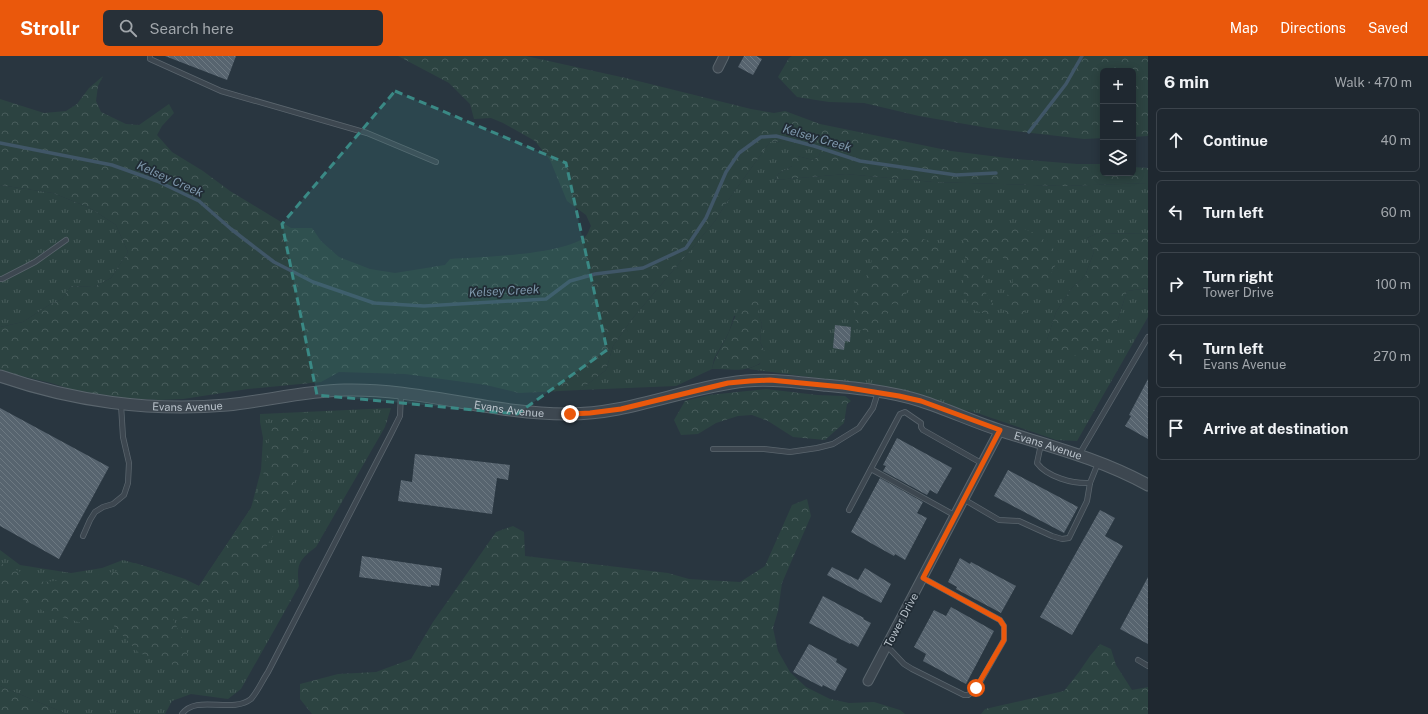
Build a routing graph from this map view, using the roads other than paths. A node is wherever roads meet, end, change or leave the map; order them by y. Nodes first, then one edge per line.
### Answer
1 (150, 56) edge
2 (724, 56) edge
3 (718, 68) dead end
4 (436, 162) dead end
5 (66, 240) dead end
6 (0, 279) edge
7 (1148, 337) edge
8 (0, 376) edge
9 (878, 392) junction
10 (401, 393) junction
11 (121, 403) junction
12 (1000, 430) junction
13 (1042, 443) junction
14 (713, 448) dead end
15 (1079, 455) junction
16 (1098, 462) junction
17 (983, 464) junction
18 (871, 469) junction
19 (1090, 483) junction
20 (1148, 485) edge
21 (965, 500) junction
22 (849, 510) dead end
23 (956, 516) junction
24 (83, 536) dead end
25 (923, 578) junction
26 (887, 646) junction
27 (1138, 660) dead end
28 (1148, 666) edge
29 (868, 681) dead end
30 (182, 714) edge

1 - 4 lane
2 - 3 street
5 - 6 lane
7 - 15 lane
8 - 11 street, Evans Avenue
9 - 10 street, Evans Avenue
9 - 12 street, Evans Avenue
9 - 14 lane
10 - 11 street, Evans Avenue
10 - 30 lane
11 - 24 lane
12 - 13 street, Evans Avenue
12 - 17 street, Tower Drive
13 - 15 street, Evans Avenue
13 - 19 lane
15 - 16 street, Evans Avenue
16 - 19 lane
16 - 20 street, Evans Avenue
17 - 18 lane
17 - 21 street, Tower Drive
18 - 22 lane
18 - 23 lane
19 - 21 lane
21 - 23 street, Tower Drive
23 - 25 street, Tower Drive
25 - 26 street, Tower Drive
25 - 26 lane
26 - 29 street, Tower Drive
27 - 28 lane

